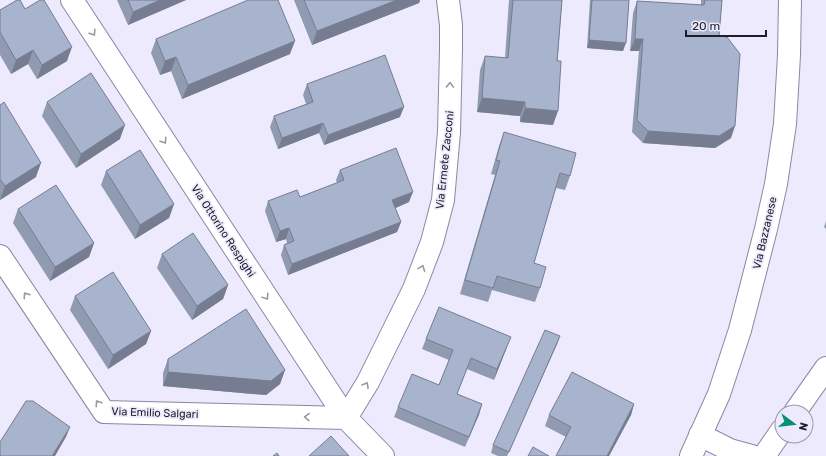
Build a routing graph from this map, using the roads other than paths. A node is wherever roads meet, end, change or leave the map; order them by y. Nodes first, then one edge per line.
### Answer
1 (72, 0) edge
2 (448, 0) edge
3 (790, 0) edge
4 (0, 256) edge
5 (826, 368) edge
6 (801, 404) edge
7 (346, 418) junction
8 (700, 435) junction
9 (774, 442) edge
10 (383, 456) edge
11 (691, 456) edge
12 (752, 456) edge
13 (764, 456) edge

1 -> 7 street, Via Ottorino Respighi
7 -> 2 street, Via Ermete Zacconi
3 - 8 street, Via Bazzanese
7 -> 4 street, Via Emilio Salgari
5 - 6 street
7 - 10 street, Via Ottorino Respighi
8 - 11 street, Via Bazzanese
8 - 12 street
9 - 13 street

